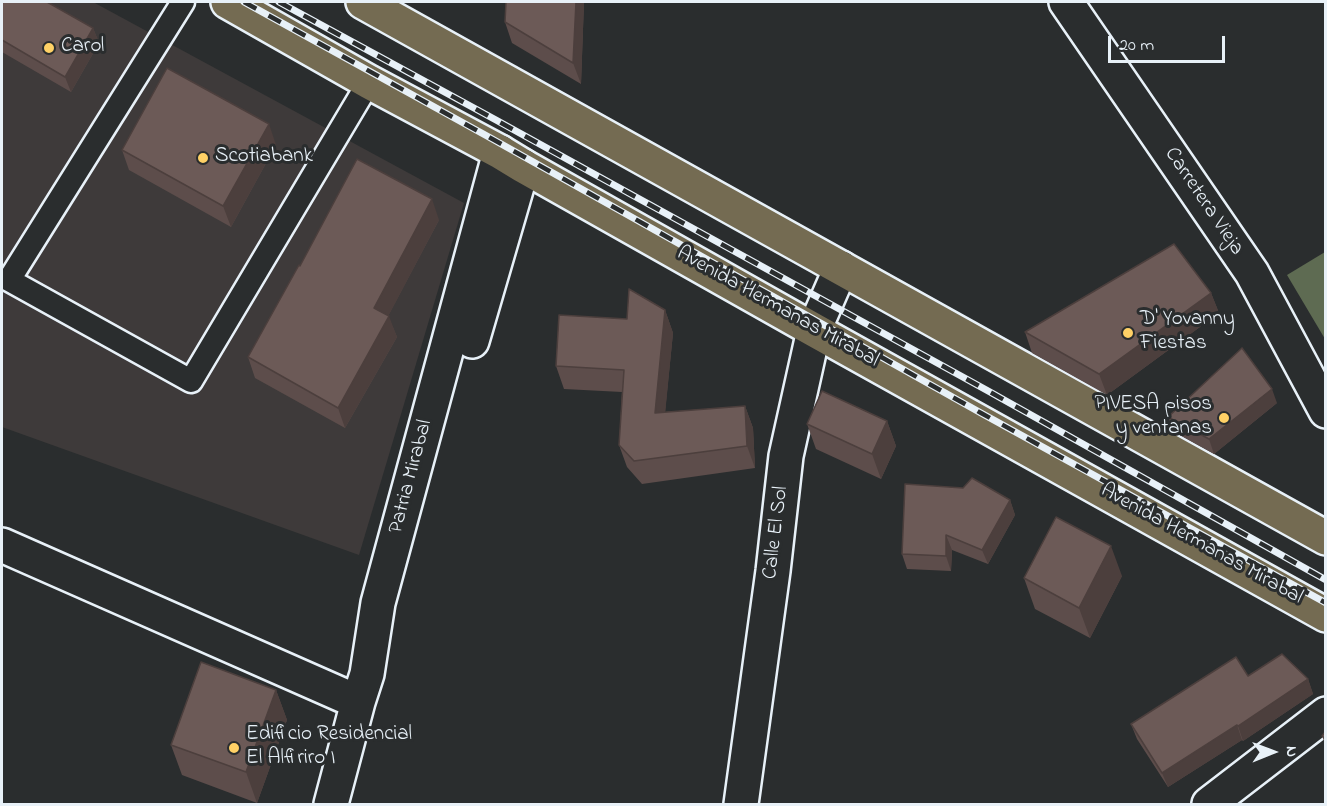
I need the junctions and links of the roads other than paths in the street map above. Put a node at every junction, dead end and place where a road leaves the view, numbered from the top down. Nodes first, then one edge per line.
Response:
1 (183, 2) edge
2 (228, 2) edge
3 (363, 2) edge
4 (1066, 2) edge
5 (369, 82) junction
6 (511, 159) junction
7 (841, 268) junction
8 (814, 330) junction
9 (1326, 411) edge
10 (1326, 538) edge
11 (2, 545) edge
12 (1326, 615) edge
13 (362, 688) junction
14 (1326, 714) edge
15 (331, 804) edge
16 (741, 804) edge
17 (1209, 804) edge

1 - 5 lane
2 - 5 main road, Avenida Hermanas Mirabal
3 - 7 main road
4 - 9 street, Carretera Vieja
5 - 6 main road, Avenida Hermanas Mirabal
6 - 8 main road, Avenida Hermanas Mirabal
6 - 13 street, Patria Mirabal
7 - 8 street, Calle El Sol
7 - 10 main road
8 - 12 main road, Avenida Hermanas Mirabal
8 - 16 street, Calle El Sol
11 - 13 street
13 - 15 street, Patria Mirabal
14 - 17 street

